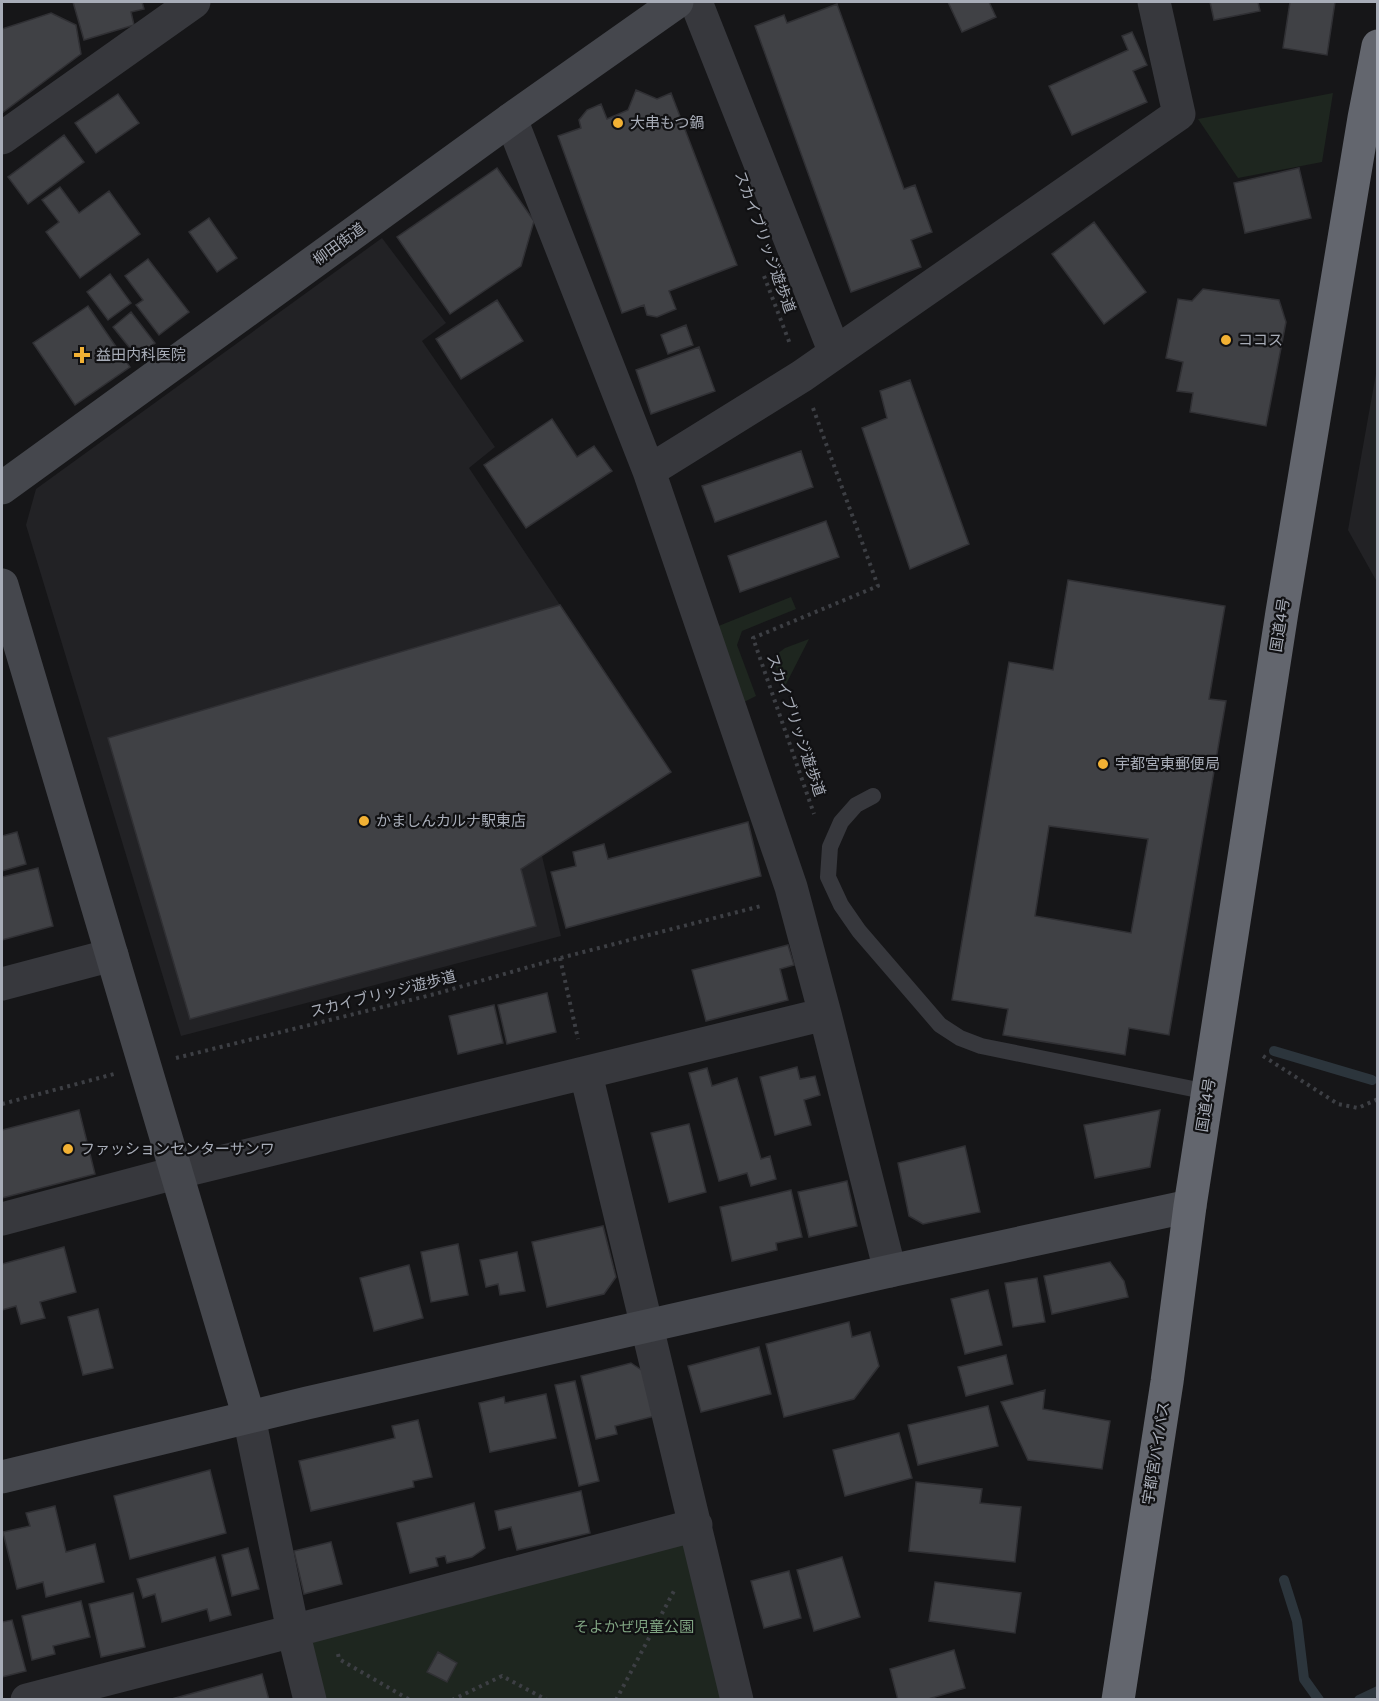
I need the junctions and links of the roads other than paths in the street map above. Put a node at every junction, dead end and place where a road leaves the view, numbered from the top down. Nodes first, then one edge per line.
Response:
1 (194, 2) edge
2 (677, 2) edge
3 (696, 2) edge
4 (1154, 2) edge
5 (161, 12) edge
6 (1377, 46) edge
7 (511, 119) junction
8 (2, 138) edge
9 (835, 352) junction
10 (649, 471) junction
11 (2, 488) edge
12 (2, 585) edge
13 (873, 796) dead end
14 (112, 956) junction
15 (2, 984) edge
16 (825, 1014) junction
17 (586, 1074) junction
18 (1208, 1092) junction
19 (176, 1173) junction
20 (1190, 1206) junction
21 (2, 1219) edge
22 (890, 1271) junction
23 (648, 1326) junction
24 (249, 1417) junction
25 (2, 1477) edge
26 (696, 1525) junction
27 (293, 1631) junction
28 (27, 1700) edge
29 (310, 1700) edge
30 (738, 1700) edge
31 (1118, 1700) edge

1 - 5 street
2 - 7 street, 柳田街道
3 - 9 street
4 - 9 street
5 - 8 street
6 - 18 highway, 国道4号
7 - 10 street
7 - 11 street, 柳田街道
9 - 10 street
10 - 16 street
12 - 14 street
13 - 18 lane
14 - 15 street
14 - 19 street
16 - 17 street
16 - 22 street
17 - 19 street
17 - 23 street
18 - 20 highway, 国道4号
19 - 21 street
19 - 24 street
20 - 22 street
20 - 31 highway, 宇都宮バイパス
22 - 23 street
23 - 24 street
23 - 26 street
24 - 25 street
24 - 27 street
26 - 27 street
26 - 30 street
27 - 28 street
27 - 29 street

